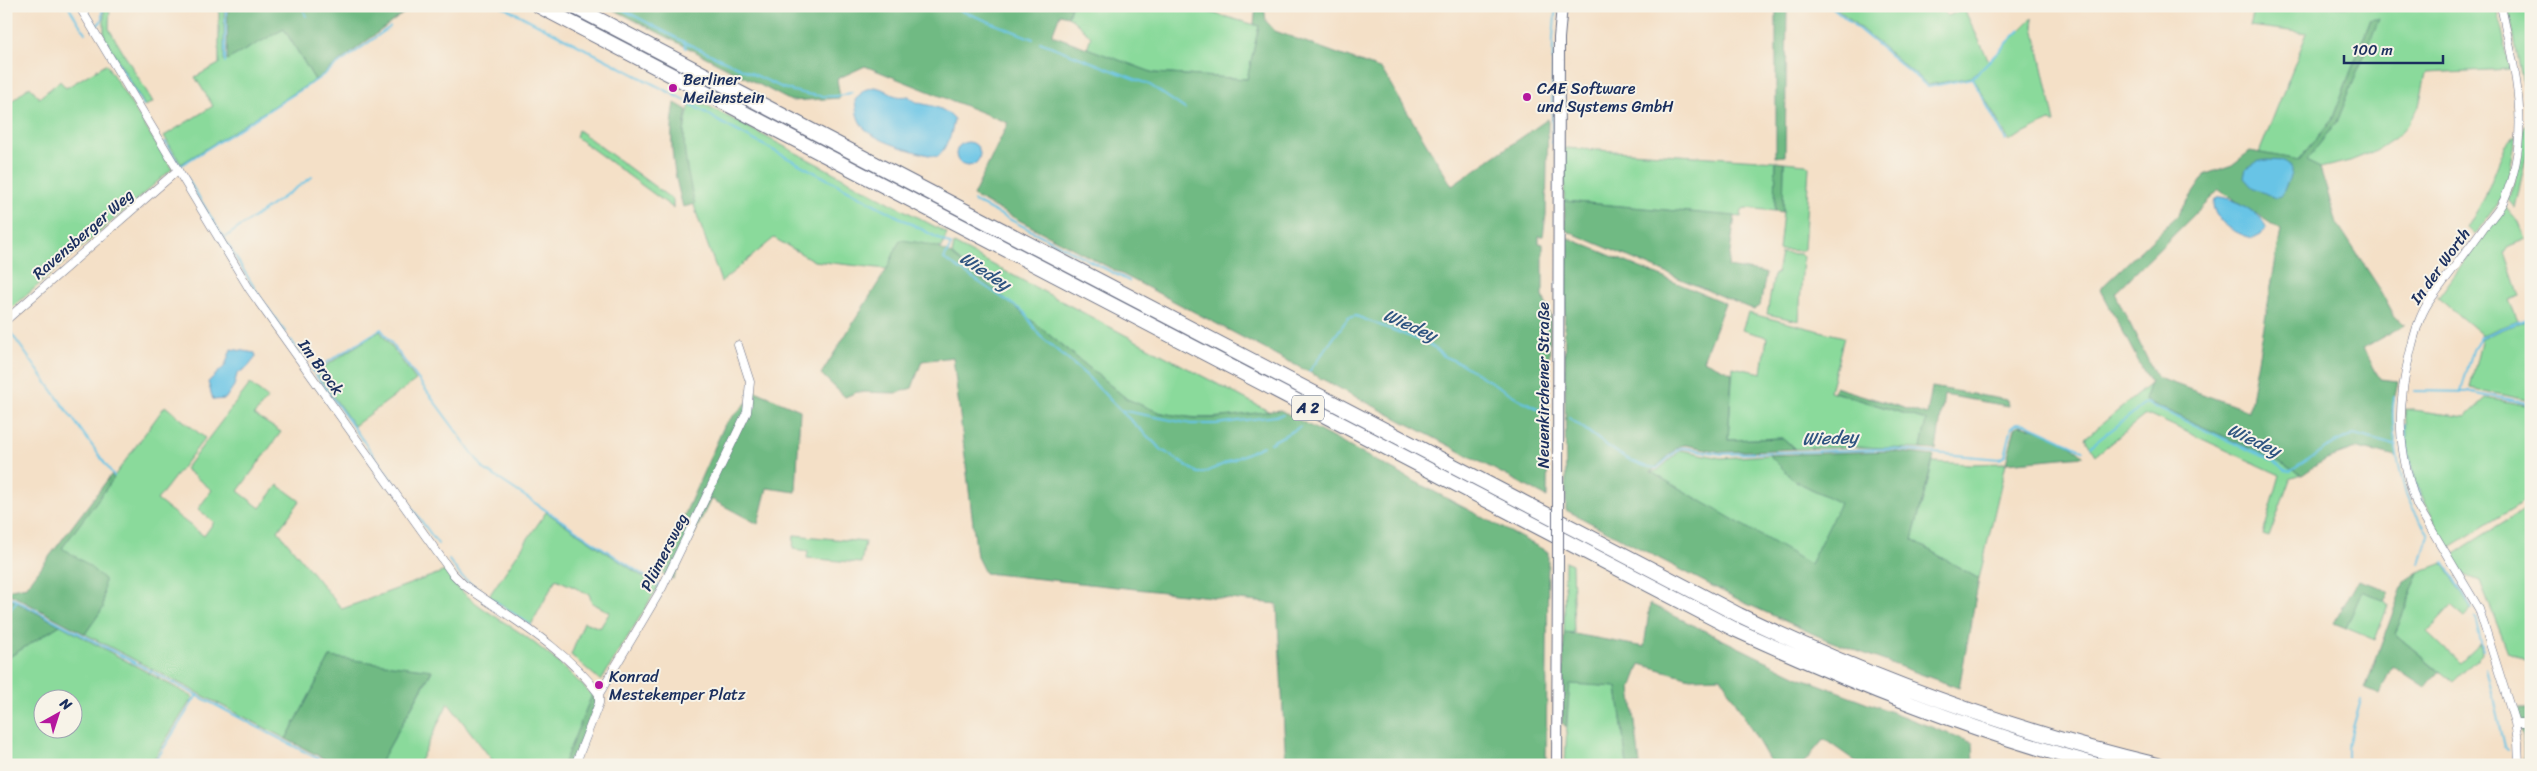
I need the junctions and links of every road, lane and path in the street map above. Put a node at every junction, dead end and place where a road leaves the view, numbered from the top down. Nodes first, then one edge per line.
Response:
1 (79, 6) edge
2 (539, 6) edge
3 (573, 6) edge
4 (1562, 6) edge
5 (2501, 6) edge
6 (178, 170) junction
7 (6, 320) edge
8 (738, 345) dead end
9 (599, 694) junction
10 (2515, 723) junction
11 (2531, 723) edge
12 (575, 765) edge
13 (1557, 765) edge
14 (2097, 765) edge
15 (2158, 765) edge
16 (2519, 765) edge

1 - 6 street, Im Brock
2 - 14 highway, A 2
3 - 15 highway, A 2
4 - 13 main road, Neuenkirchener Straße, bridge
5 - 10 street, In der Worth
6 - 7 street, Ravensberger Weg
6 - 9 street, Im Brock
8 - 9 street, Plümersweg
9 - 12 street, Plümersweg
10 - 11 street
10 - 16 street, In der Worth

